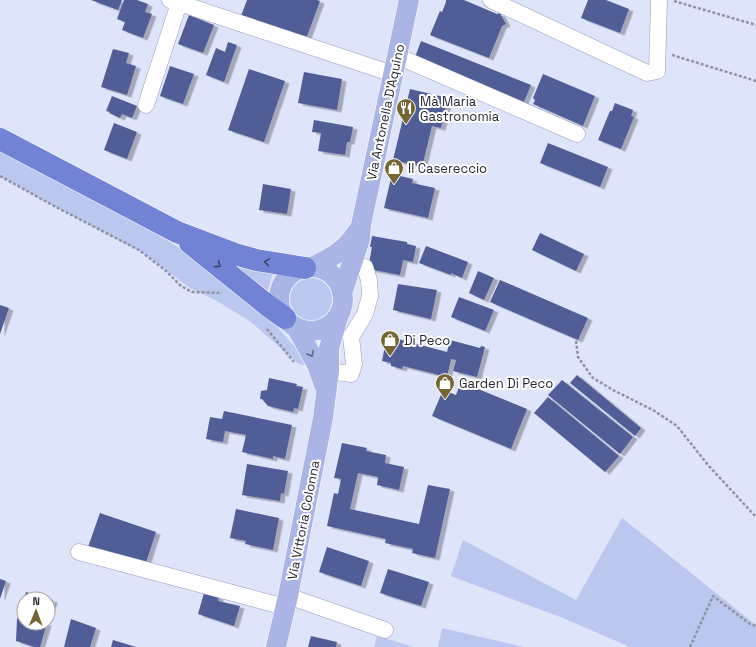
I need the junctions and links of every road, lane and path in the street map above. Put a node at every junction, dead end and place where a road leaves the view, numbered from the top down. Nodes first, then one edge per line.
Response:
1 (409, 0) edge
2 (491, 0) edge
3 (659, 0) edge
4 (671, 0) edge
5 (175, 1) edge
6 (756, 25) edge
7 (658, 57) junction
8 (395, 65) junction
9 (756, 81) edge
10 (146, 105) dead end
11 (577, 134) dead end
12 (0, 139) edge
13 (0, 176) edge
14 (361, 225) junction
15 (177, 232) junction
16 (365, 267) dead end
17 (309, 268) junction
18 (342, 293) junction
19 (225, 294) dead end
20 (339, 314) junction
21 (263, 325) dead end
22 (283, 325) junction
23 (576, 341) dead end
24 (329, 371) junction
25 (326, 393) junction
26 (756, 517) edge
27 (79, 552) dead end
28 (286, 602) junction
29 (756, 626) edge
30 (385, 630) dead end
31 (276, 647) edge
32 (690, 647) edge

1 - 8 main road, Via Antonella D'Aquino
2 - 7 street
3 - 7 street
4 - 6 path
5 - 8 street
5 - 10 street
7 - 9 path
8 - 11 street
8 - 14 main road, Via Antonella D'Aquino
12 - 15 highway
13 - 19 path
14 - 17 main road, Via Antonella D'Aquino
14 - 18 main road, Via Antonella D'Aquino
17 -> 15 highway
15 -> 22 highway
16 - 24 street
17 - 18 main road
17 - 22 main road
18 - 20 main road
20 - 22 main road
20 - 24 main road, Via Vittoria Colonna
21 - 22 path
22 -> 25 main road, Via Vittoria Colonna
23 - 26 path
24 - 25 main road, Via Vittoria Colonna
25 - 28 main road, Via Vittoria Colonna
27 - 28 street
28 - 30 street
28 - 31 main road, Via Vittoria Colonna
29 - 32 path

